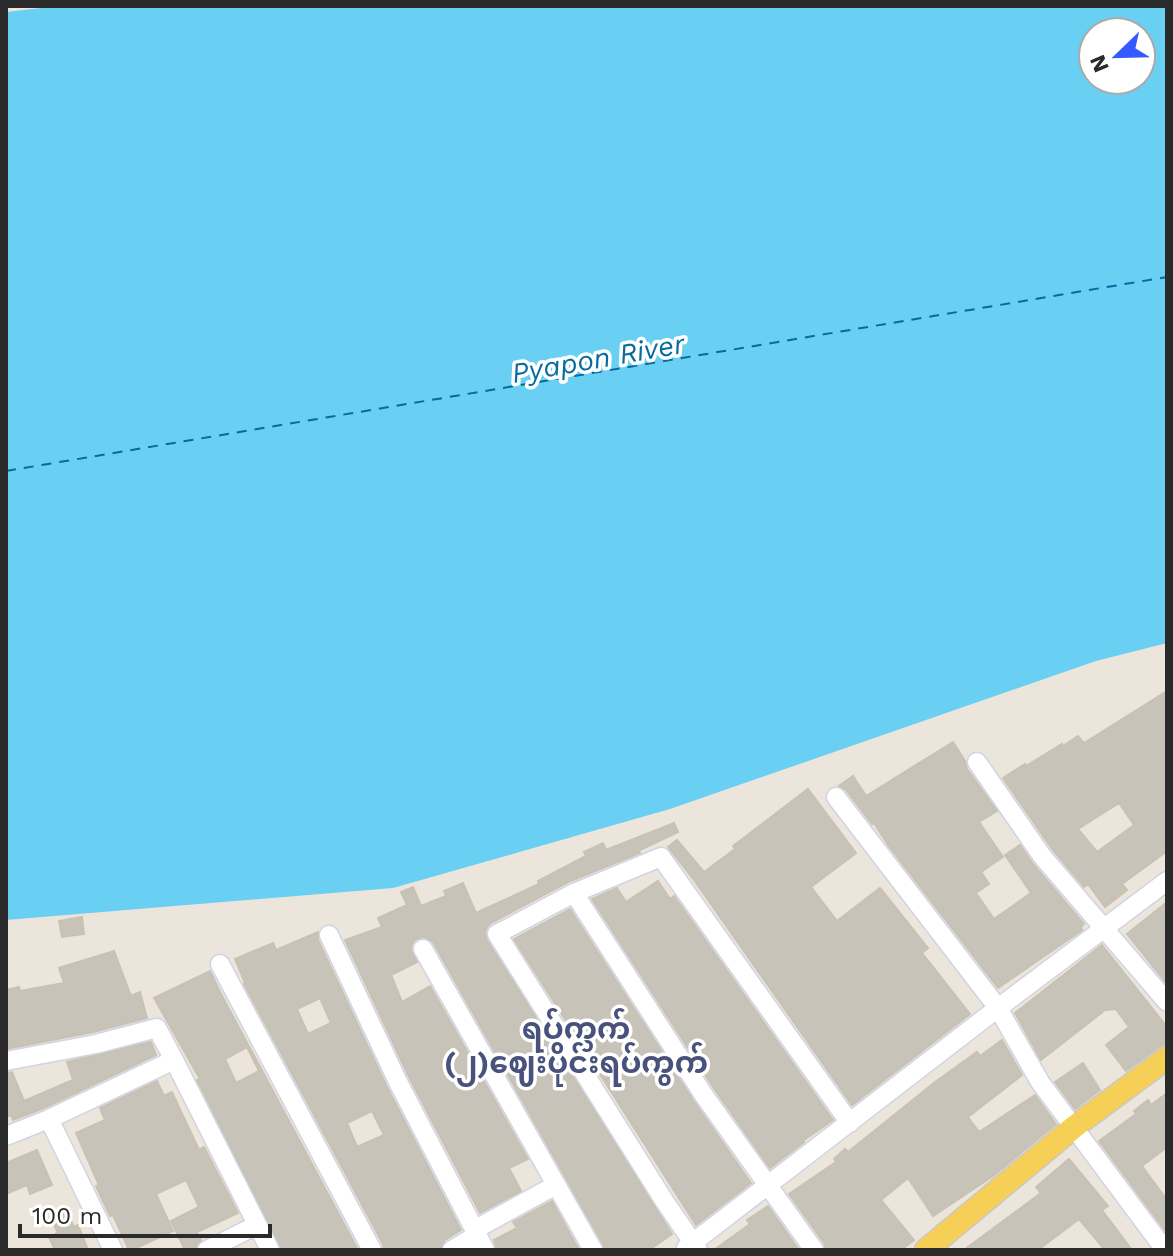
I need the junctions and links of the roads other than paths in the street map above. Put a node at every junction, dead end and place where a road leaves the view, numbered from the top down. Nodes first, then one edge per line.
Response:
1 (977, 762) dead end
2 (836, 797) dead end
3 (1167, 881) edge
4 (574, 893) junction
5 (1104, 929) junction
6 (329, 935) dead end
7 (423, 949) dead end
8 (220, 964) dead end
9 (1167, 1002) edge
10 (998, 1008) junction
11 (1167, 1058) edge
12 (174, 1060) junction
13 (6, 1061) edge
14 (49, 1119) junction
15 (850, 1123) junction
16 (1074, 1127) junction
17 (6, 1136) edge
18 (556, 1185) junction
19 (768, 1187) junction
20 (257, 1225) junction
21 (479, 1239) edge
22 (692, 1248) edge
23 (113, 1250) edge
24 (207, 1250) edge
25 (270, 1250) edge
26 (372, 1250) edge
27 (452, 1250) edge
28 (593, 1250) edge
29 (814, 1250) edge
30 (926, 1250) edge
31 (1165, 1250) edge

1 - 5 street
2 - 10 street
3 - 5 street
4 - 15 street
4 - 19 street
4 - 22 street
5 - 9 street
5 - 10 street
6 - 21 street
7 - 18 street
8 - 26 street
10 - 15 street
10 - 16 street
11 - 16 main road
12 - 13 street
12 - 14 street
12 - 20 street
14 - 17 street
14 - 23 street
15 - 19 street
16 - 30 main road
16 - 31 street
18 - 21 street
18 - 28 street
19 - 22 street
19 - 29 street
20 - 24 street
20 - 25 street
21 - 27 street

